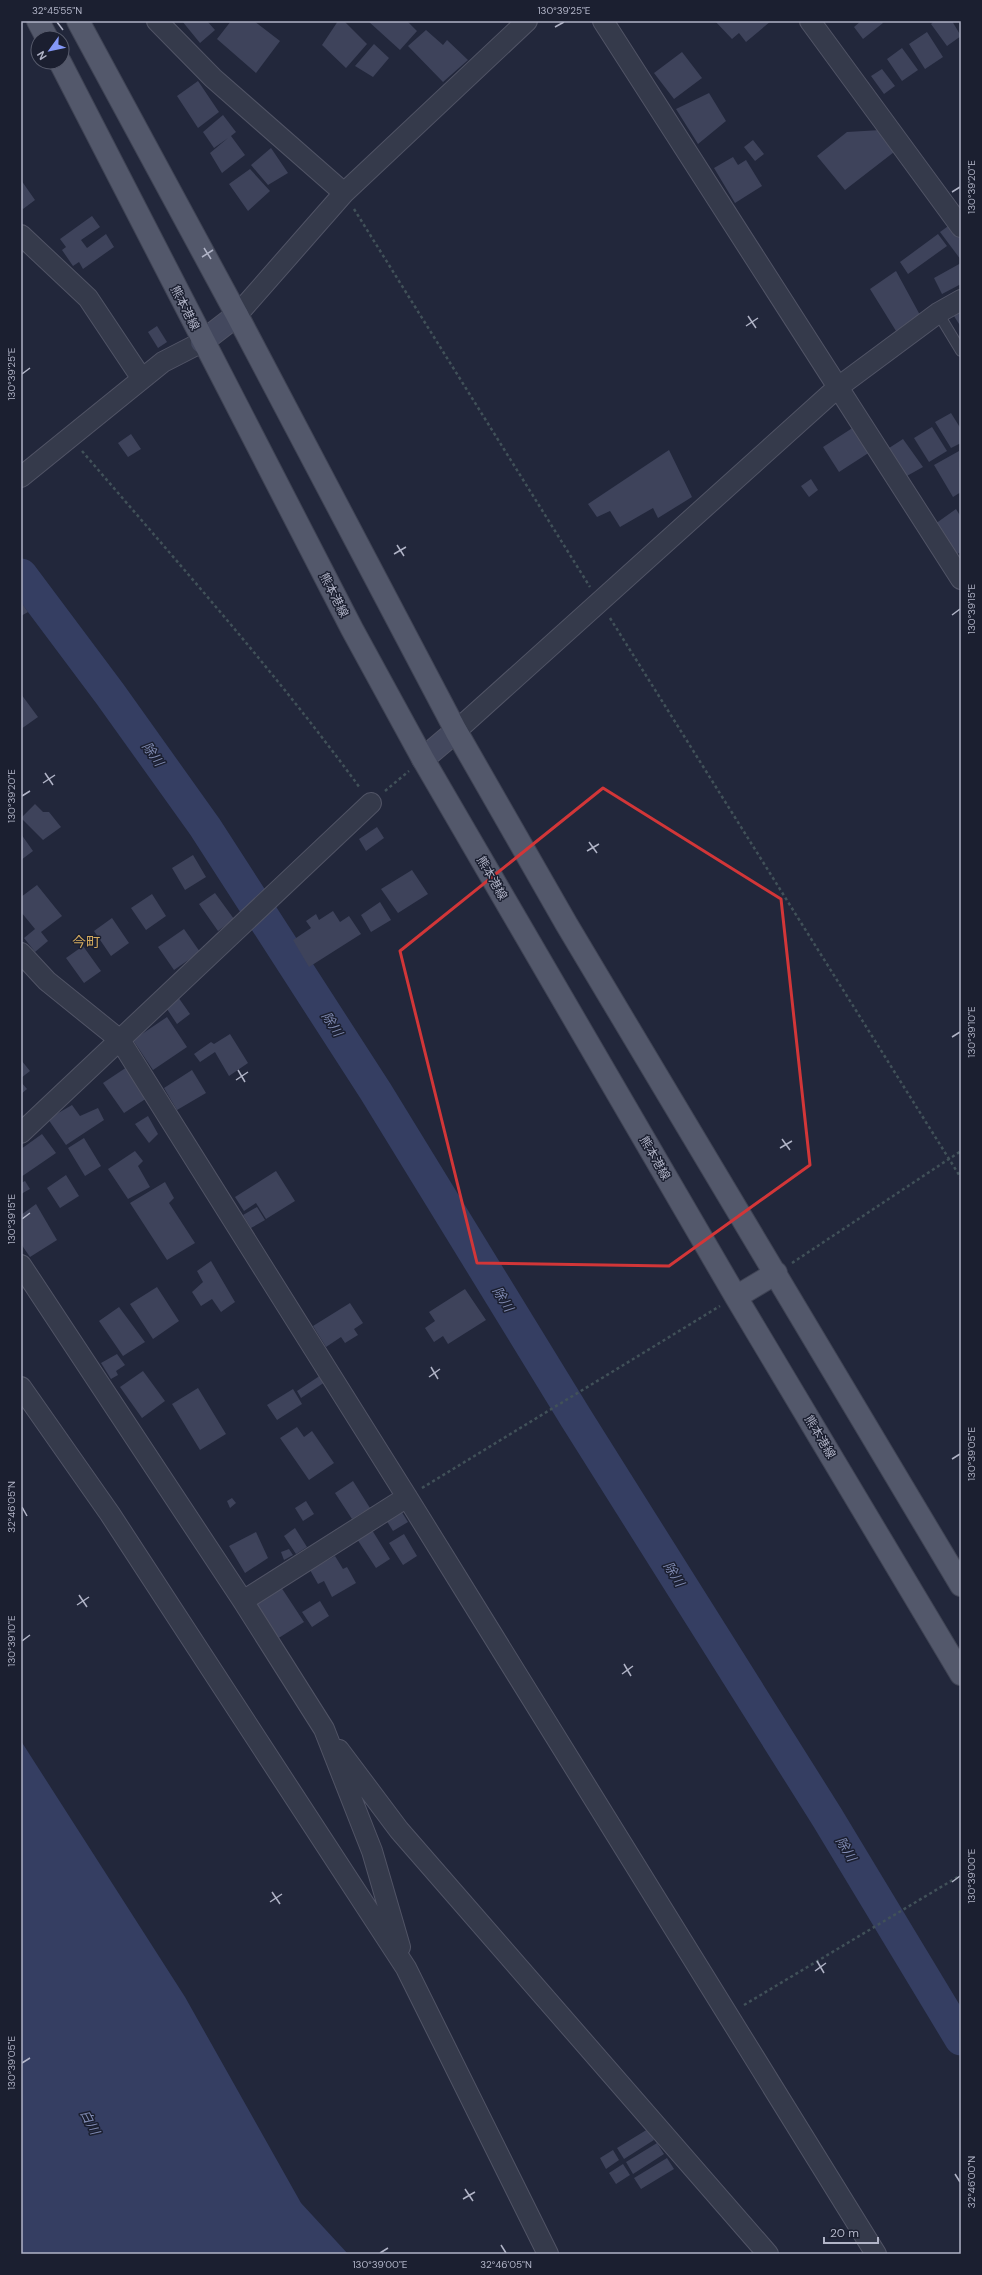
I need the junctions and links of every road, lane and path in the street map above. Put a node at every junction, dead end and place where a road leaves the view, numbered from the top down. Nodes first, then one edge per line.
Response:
1 (38, 21) edge
2 (78, 21) edge
3 (157, 21) edge
4 (527, 21) edge
5 (603, 21) edge
6 (810, 21) edge
7 (43, 30) edge
8 (64, 70) edge
9 (344, 194) junction
10 (961, 227) edge
11 (21, 235) edge
12 (961, 300) edge
13 (938, 313) junction
14 (237, 315) junction
15 (202, 342) junction
16 (961, 351) edge
17 (142, 379) junction
18 (837, 388) junction
19 (70, 438) junction
20 (21, 477) edge
21 (959, 572) edge
22 (600, 602) junction
23 (456, 731) junction
24 (423, 759) junction
25 (371, 803) junction
26 (21, 953) edge
27 (120, 1040) junction
28 (21, 1133) edge
29 (961, 1151) edge
30 (949, 1159) junction
31 (961, 1178) edge
32 (21, 1265) edge
33 (776, 1273) junction
34 (736, 1297) junction
35 (21, 1387) edge
36 (407, 1497) junction
37 (961, 1585) edge
38 (243, 1601) junction
39 (961, 1674) edge
40 (324, 1730) junction
41 (961, 1874) edge
42 (406, 1968) junction
43 (728, 2015) junction
44 (548, 2254) edge
45 (768, 2254) edge
46 (876, 2254) edge

1 - 7 main road
2 - 14 main road
3 - 9 street
4 - 9 street
5 - 18 street
6 - 10 street
8 - 15 main road, 熊本港線
9 - 14 street
9 - 22 path
11 - 17 street
12 - 13 street
13 - 16 lane
13 - 18 street
14 - 15 street
14 - 23 main road
15 - 17 street
15 - 24 main road, 熊本港線
17 - 19 street
18 - 21 street
18 - 22 street
19 - 20 street
19 - 25 path
22 - 23 street
22 - 30 path
23 - 24 street
23 - 33 main road
24 - 25 path
24 - 34 main road, 熊本港線
25 - 27 street
26 - 27 street
27 - 28 street
27 - 36 street
29 - 30 path
30 - 31 path
30 - 33 path
32 - 38 street
33 - 34 main road
33 - 37 main road
34 - 36 path
34 - 39 main road, 熊本港線
35 - 42 street
36 - 38 street
36 - 43 street
38 - 40 street
40 - 42 street
40 - 45 street
41 - 43 path
42 - 44 street
43 - 46 street

